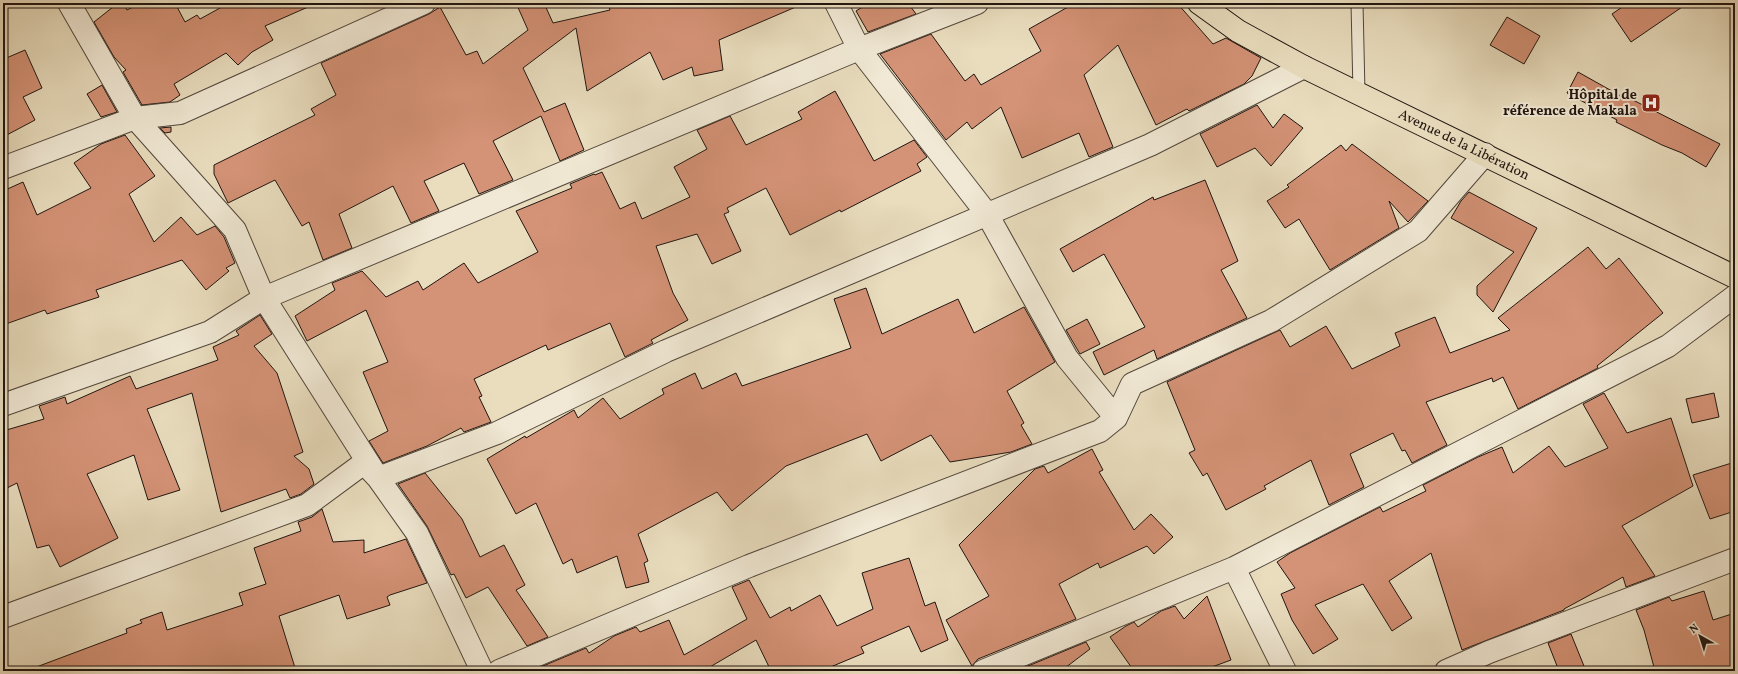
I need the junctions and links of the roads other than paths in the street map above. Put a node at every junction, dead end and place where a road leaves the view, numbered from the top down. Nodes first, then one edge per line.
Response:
1 (70, 3) edge
2 (424, 3) edge
3 (836, 3) edge
4 (977, 3) edge
5 (1199, 3) edge
6 (1357, 3) edge
7 (859, 49) junction
8 (1304, 67) junction
9 (1358, 93) junction
10 (135, 118) junction
11 (1485, 154) junction
12 (3, 168) edge
13 (987, 214) junction
14 (1735, 277) edge
15 (1735, 296) edge
16 (264, 298) junction
17 (3, 405) edge
18 (1116, 418) junction
19 (378, 478) junction
20 (1735, 559) edge
21 (1234, 568) junction
22 (3, 617) edge
23 (482, 671) edge
24 (499, 671) edge
25 (984, 671) edge
26 (1285, 671) edge
27 (1446, 671) edge

1 - 10 street
2 - 10 street
3 - 7 street
4 - 7 street
5 - 8 highway, Avenue de la Libération
6 - 9 lane
7 - 13 street
7 - 16 street
8 - 9 highway, Avenue de la Libération
8 - 13 street
9 - 11 highway, Avenue de la Libération
10 - 12 street
10 - 16 street
11 - 14 highway, Avenue de la Libération
11 - 18 street
13 - 18 street
13 - 19 street
15 - 21 street
16 - 17 street
16 - 19 street
18 - 24 street
19 - 22 street
19 - 23 street
20 - 27 street
21 - 25 street
21 - 26 street

